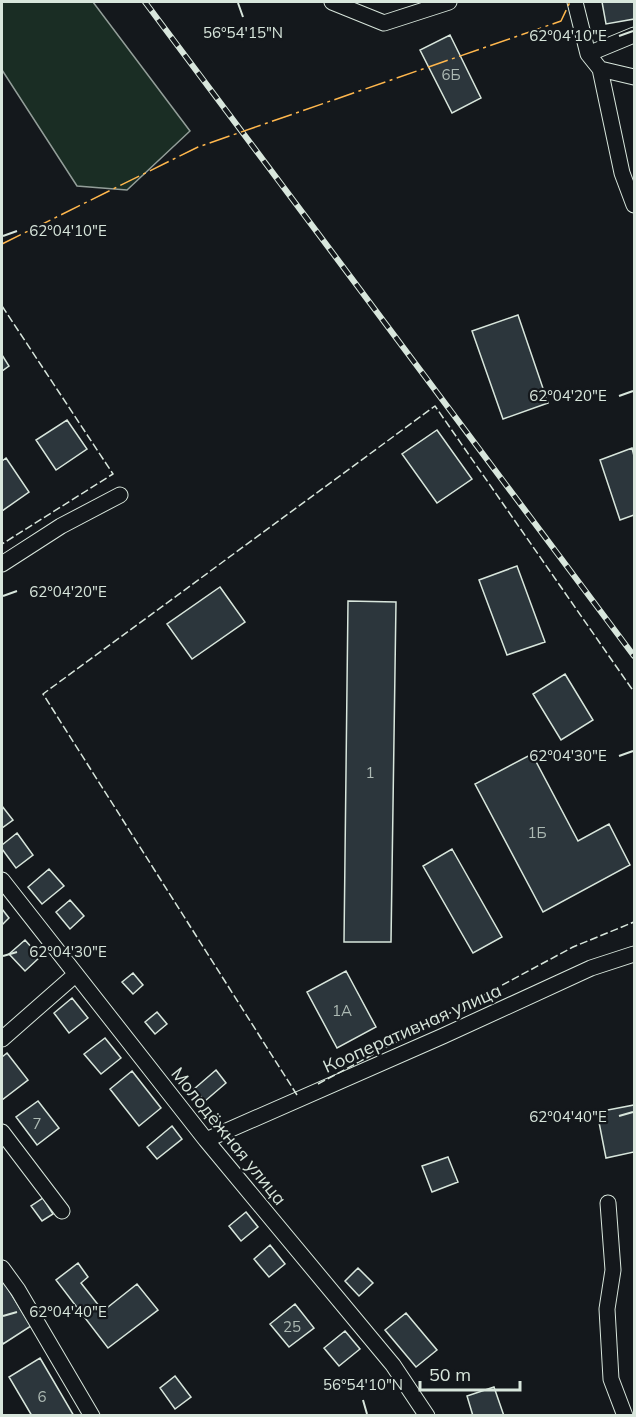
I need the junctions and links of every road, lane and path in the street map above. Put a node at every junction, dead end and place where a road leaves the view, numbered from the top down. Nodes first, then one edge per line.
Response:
1 (332, 2) edge
2 (449, 2) edge
3 (575, 2) edge
4 (634, 35) edge
5 (588, 54) junction
6 (600, 69) junction
7 (634, 77) edge
8 (634, 205) edge
9 (120, 495) dead end
10 (2, 564) edge
11 (2, 880) edge
12 (634, 954) edge
13 (75, 975) junction
14 (2, 1039) edge
15 (2, 1132) edge
16 (206, 1140) junction
17 (608, 1203) dead end
18 (62, 1211) dead end
19 (2, 1268) edge
20 (92, 1416) edge
21 (427, 1416) edge
22 (625, 1416) edge

1 - 2 street
3 - 5 street
4 - 5 street
5 - 6 street
6 - 7 street
6 - 8 street
9 - 10 street
11 - 13 street, Молодёжная улица
12 - 16 street, Кооперативная улица
13 - 14 street
13 - 16 street, Молодёжная улица
15 - 18 street
16 - 21 street, Молодёжная улица
17 - 22 street
19 - 20 street

